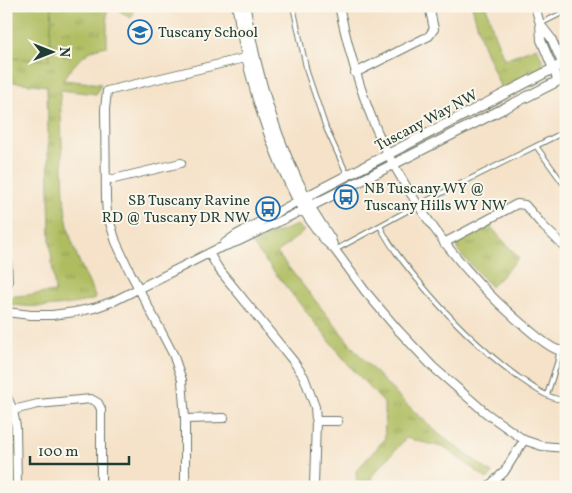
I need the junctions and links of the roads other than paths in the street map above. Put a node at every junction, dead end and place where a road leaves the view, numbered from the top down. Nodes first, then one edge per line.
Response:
1 (237, 6) edge
2 (245, 6) edge
3 (293, 6) edge
4 (339, 6) edge
5 (429, 6) edge
6 (535, 6) edge
7 (566, 11) edge
8 (540, 24) junction
9 (250, 57) junction
10 (565, 66) edge
11 (553, 69) junction
12 (355, 73) junction
13 (562, 79) edge
14 (6, 80) edge
15 (6, 123) edge
16 (566, 130) edge
17 (536, 146) junction
18 (388, 155) junction
19 (181, 163) dead end
20 (393, 164) junction
21 (348, 176) junction
22 (106, 178) junction
23 (566, 186) edge
24 (302, 199) junction
25 (418, 206) junction
26 (307, 208) junction
27 (380, 226) junction
28 (6, 242) edge
29 (444, 243) junction
30 (566, 248) edge
31 (217, 249) junction
32 (336, 250) junction
33 (209, 253) junction
34 (8, 283) dead end
35 (139, 289) junction
36 (6, 312) edge
37 (562, 350) edge
38 (6, 395) edge
39 (547, 395) junction
40 (566, 400) edge
41 (13, 410) junction
42 (224, 418) dead end
43 (185, 419) junction
44 (316, 421) junction
45 (338, 421) dead end
46 (524, 440) junction
47 (566, 448) edge
48 (17, 487) edge
49 (101, 487) edge
50 (185, 487) edge
51 (312, 487) edge
52 (488, 487) edge

1 - 9 street
2 - 9 street
3 - 21 lane
4 - 12 street
5 - 12 street
6 - 8 street
7 - 8 lane
8 - 10 street
8 - 11 street
9 - 22 street
9 - 24 street
10 - 11 street, Tuscany Way NW
11 - 13 street
11 - 18 street, Tuscany Way NW
12 - 18 street
13 - 20 street, Tuscany Way NW
14 - 15 street
16 - 17 lane
17 - 23 lane
17 - 25 lane
18 - 20 street
18 - 21 street, Tuscany Way NW
19 - 22 street
20 - 25 street
20 - 26 street, Tuscany Way NW
21 - 24 street, Tuscany Way NW
22 - 35 street
24 - 26 street
24 - 31 street
25 - 27 lane
25 - 29 street
26 - 31 street
26 - 32 street
27 - 32 lane
27 - 39 lane
28 - 34 street
29 - 30 street
29 - 37 street
31 - 33 street
32 - 46 street
33 - 35 street
33 - 44 street
35 - 36 street
35 - 43 street
37 - 39 lane
38 - 41 street
39 - 40 lane
41 - 48 street
41 - 49 street
42 - 43 street
43 - 50 street
44 - 45 street
44 - 51 street
46 - 47 street
46 - 52 street

